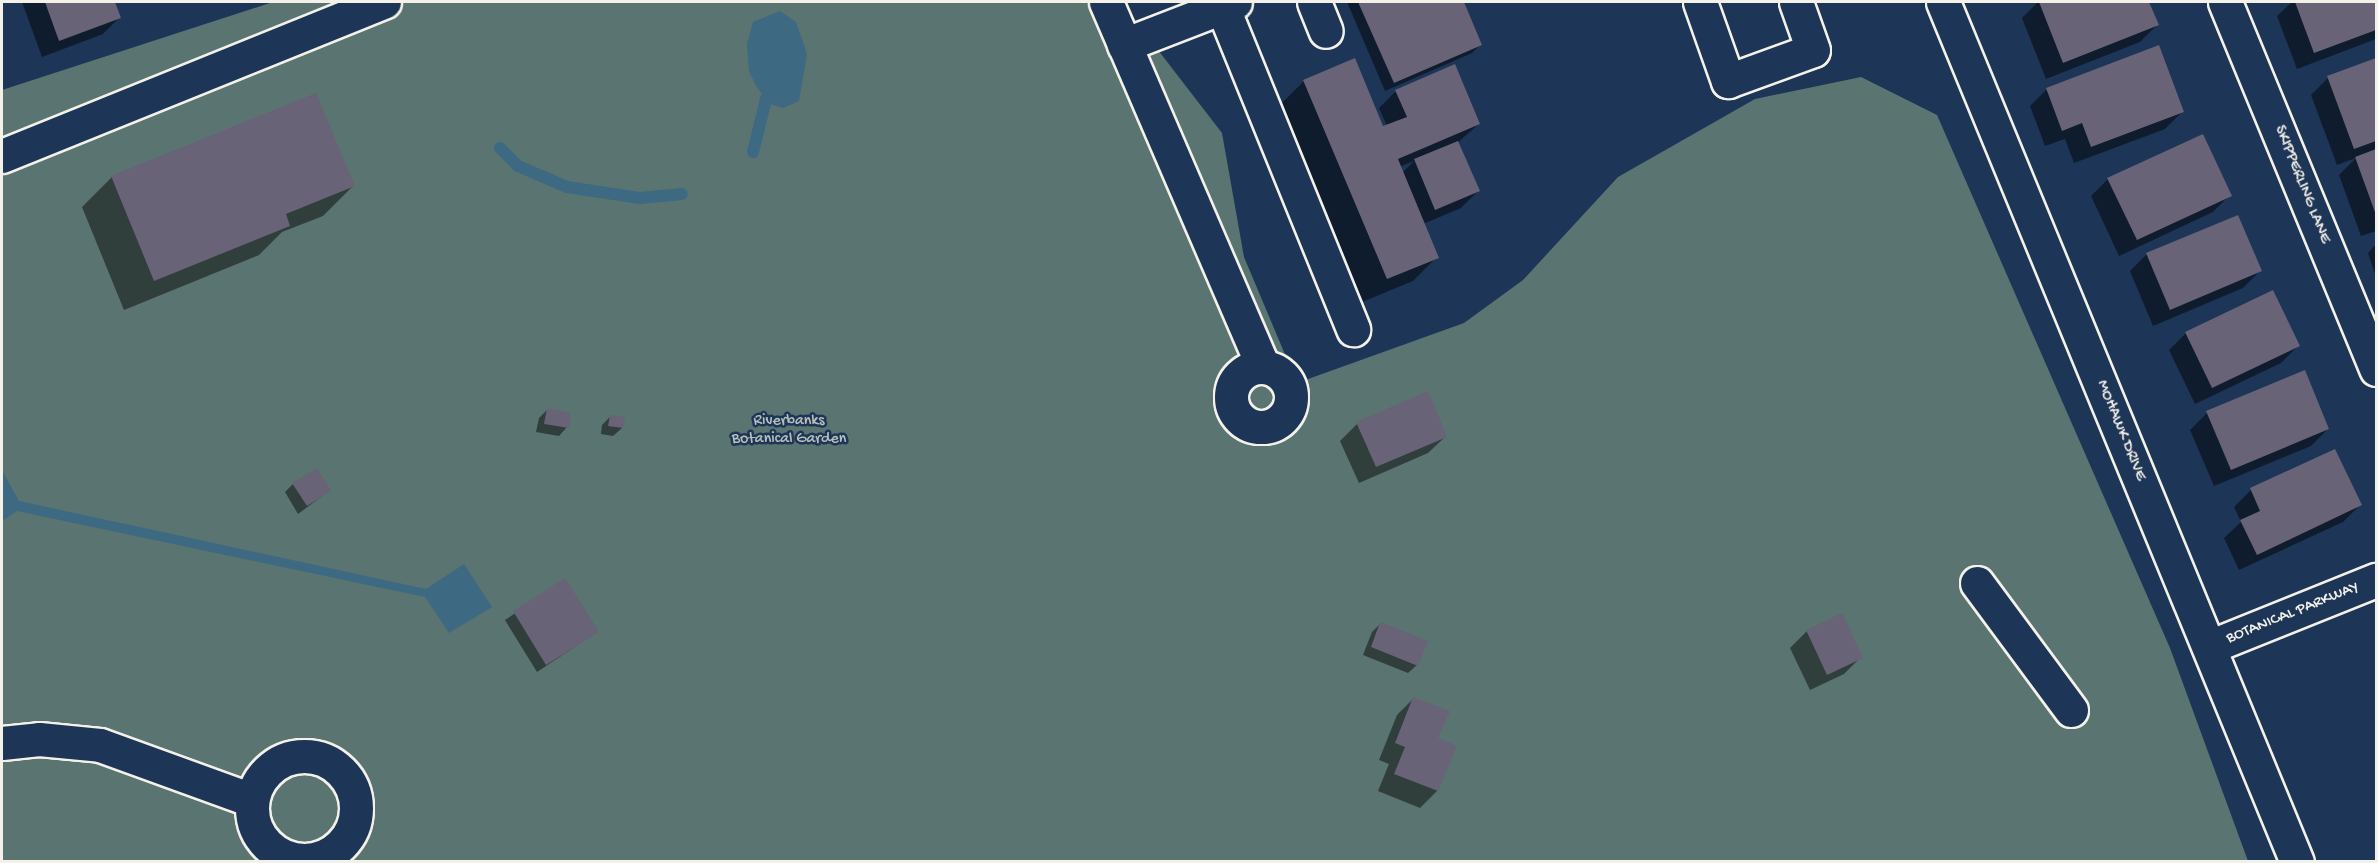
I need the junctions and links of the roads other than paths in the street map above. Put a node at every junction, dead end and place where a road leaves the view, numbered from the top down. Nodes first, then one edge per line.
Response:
1 (384, 2) edge
2 (1106, 2) edge
3 (1700, 2) edge
4 (1797, 2) edge
5 (1943, 2) edge
6 (2225, 2) edge
7 (1229, 4) edge
8 (1125, 45) junction
9 (2, 156) edge
10 (1353, 329) dead end
11 (1263, 367) dead end
12 (2376, 369) edge
13 (2376, 580) edge
14 (1977, 583) dead end
15 (2209, 647) junction
16 (2071, 710) dead end
17 (2, 743) edge
18 (252, 801) dead end
19 (2297, 861) edge

1 - 9 street
2 - 8 street
3 - 4 street
5 - 15 street, MOHAWK DRIVE
6 - 12 street, SKIPPERLING LANE
7 - 8 street
7 - 10 street
8 - 11 street
13 - 15 street, BOTANICAL PARKWAY
14 - 16 street
15 - 19 street, MOHAWK DRIVE
17 - 18 street

